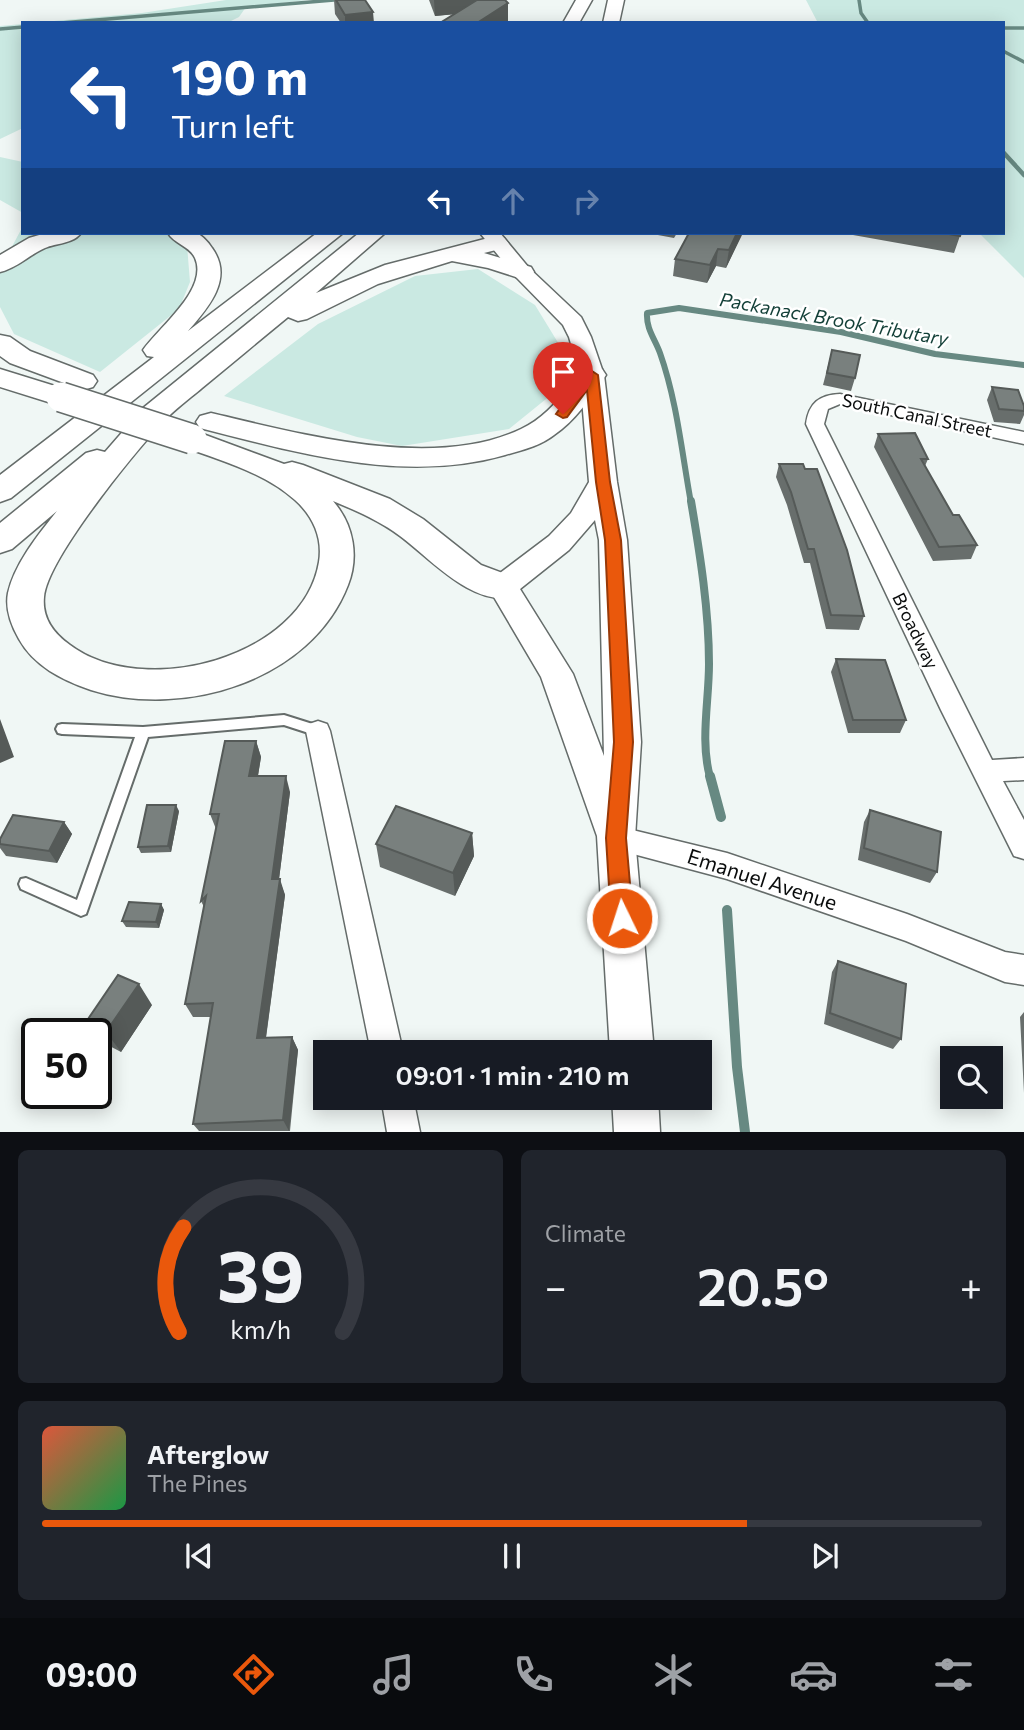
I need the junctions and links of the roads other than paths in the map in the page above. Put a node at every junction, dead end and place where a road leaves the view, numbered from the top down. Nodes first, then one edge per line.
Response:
1 (584, 0) edge
2 (610, 0) edge
3 (616, 0) edge
4 (572, 21) edge
5 (599, 21) edge
6 (611, 21) edge
7 (29, 235) edge
8 (63, 235) edge
9 (183, 235) edge
10 (328, 235) edge
11 (371, 235) edge
12 (493, 238) edge
13 (0, 248) edge
14 (445, 256) junction
15 (0, 265) edge
16 (522, 272) junction
17 (0, 343) edge
18 (217, 361) junction
19 (0, 368) edge
20 (592, 375) junction
21 (0, 378) edge
22 (72, 389) junction
23 (115, 401) junction
24 (817, 412) joint
25 (154, 413) junction
26 (201, 430) junction
27 (1024, 438) edge
28 (37, 463) junction
29 (0, 482) edge
30 (603, 482) junction
31 (0, 491) edge
32 (0, 541) edge
33 (503, 587) junction
34 (62, 729) dead end
35 (318, 730) joint
36 (142, 732) junction
37 (1024, 769) edge
38 (984, 771) junction
39 (616, 838) junction
40 (1024, 847) edge
41 (26, 884) dead end
42 (1024, 970) edge
43 (384, 1040) edge
44 (631, 1040) edge
45 (400, 1110) edge
46 (636, 1110) edge
47 (404, 1132) edge
48 (637, 1132) edge

1 - 4 highway
2 - 5 highway
3 - 6 highway
7 - 13 highway
8 - 15 highway
9 - 23 highway
10 - 23 highway
11 - 18 highway
12 - 14 highway
12 - 16 main road
14 - 16 highway
14 - 18 highway
16 - 20 main road
17 - 22 highway
18 - 25 highway
19 - 22 highway
20 - 26 highway
20 - 30 main road
21 - 22 highway
22 - 26 highway, bridge
23 - 28 highway
24 - 27 street, South Canal Street
24 - 38 street, Broadway
25 - 26 highway
25 - 32 highway
26 - 33 highway
28 - 29 highway
28 - 31 highway
30 - 33 main road
30 - 39 main road
33 - 39 main road
34 - 36 lane
35 - 36 lane
35 - 43 street
36 - 41 lane
37 - 38 street
38 - 40 street, Broadway
39 - 42 street, Emanuel Avenue
39 - 44 main road
45 - 47 street
46 - 48 main road

